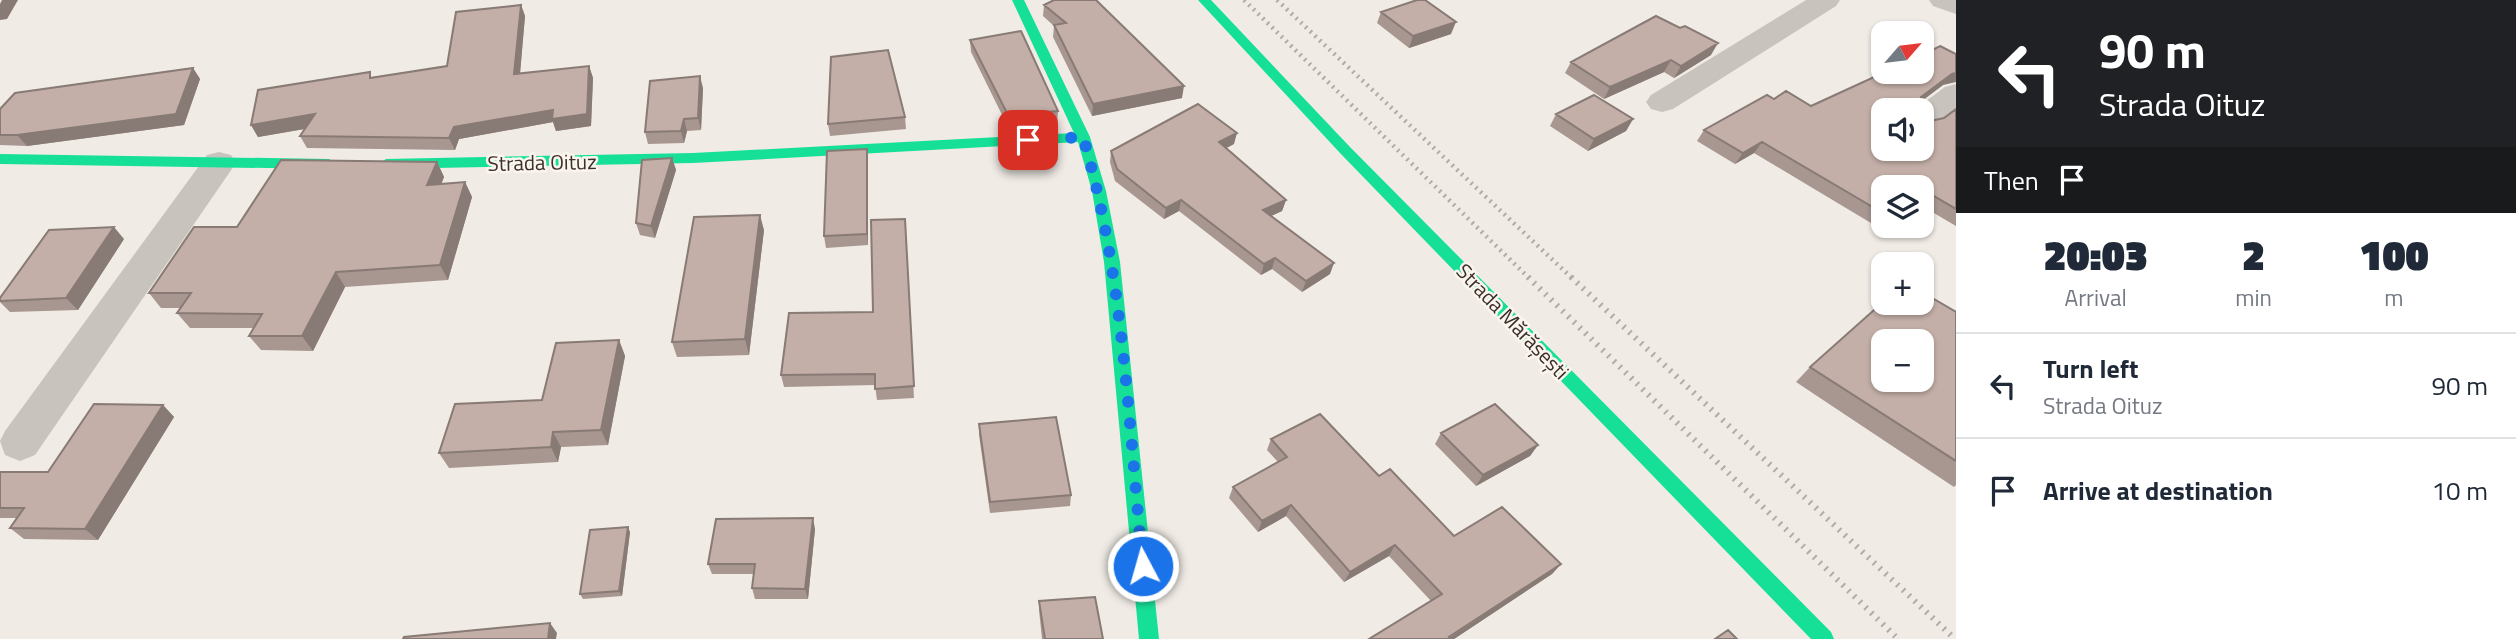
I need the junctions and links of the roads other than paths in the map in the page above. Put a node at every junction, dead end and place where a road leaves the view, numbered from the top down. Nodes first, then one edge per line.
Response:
1 (1018, 0) edge
2 (1204, 0) edge
3 (1826, 0) edge
4 (1943, 0) edge
5 (1956, 5) edge
6 (1956, 94) edge
7 (1662, 102) dead end
8 (1934, 111) edge
9 (1083, 137) junction
10 (0, 159) edge
11 (219, 163) junction
12 (20, 443) dead end
13 (1149, 639) edge
14 (1824, 639) edge

1 - 9 street
2 - 14 street, Strada Mărășești
3 - 7 street
4 - 5 street
6 - 8 street
9 - 11 street, Strada Oituz
9 - 13 street
10 - 11 street, Strada Oituz
11 - 12 street

